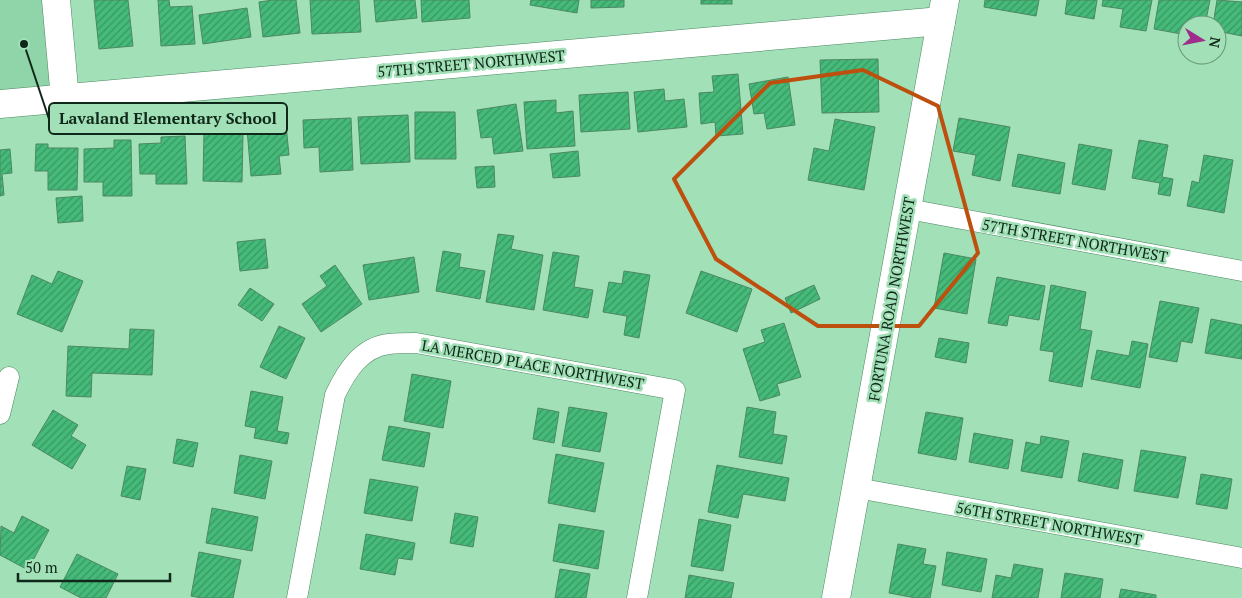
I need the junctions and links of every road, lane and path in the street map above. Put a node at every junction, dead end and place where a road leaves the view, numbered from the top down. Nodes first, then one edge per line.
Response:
1 (56, 0) edge
2 (943, 10) edge
3 (65, 99) junction
4 (0, 104) edge
5 (908, 209) junction
6 (1242, 270) edge
7 (9, 377) dead end
8 (0, 414) edge
9 (857, 488) junction
10 (1242, 558) edge
11 (297, 598) edge
12 (637, 598) edge
13 (836, 598) edge

1 - 3 street
2 - 3 street, 57TH STREET NORTHWEST
2 - 5 street, FORTUNA ROAD NORTHWEST
3 - 4 street, 57TH STREET NORTHWEST
5 - 6 street, 57TH STREET NORTHWEST
5 - 9 street, FORTUNA ROAD NORTHWEST
7 - 8 street
9 - 10 street, 56TH STREET NORTHWEST
9 - 13 street, FORTUNA ROAD NORTHWEST
11 - 12 street, LA MERCED PLACE NORTHWEST

